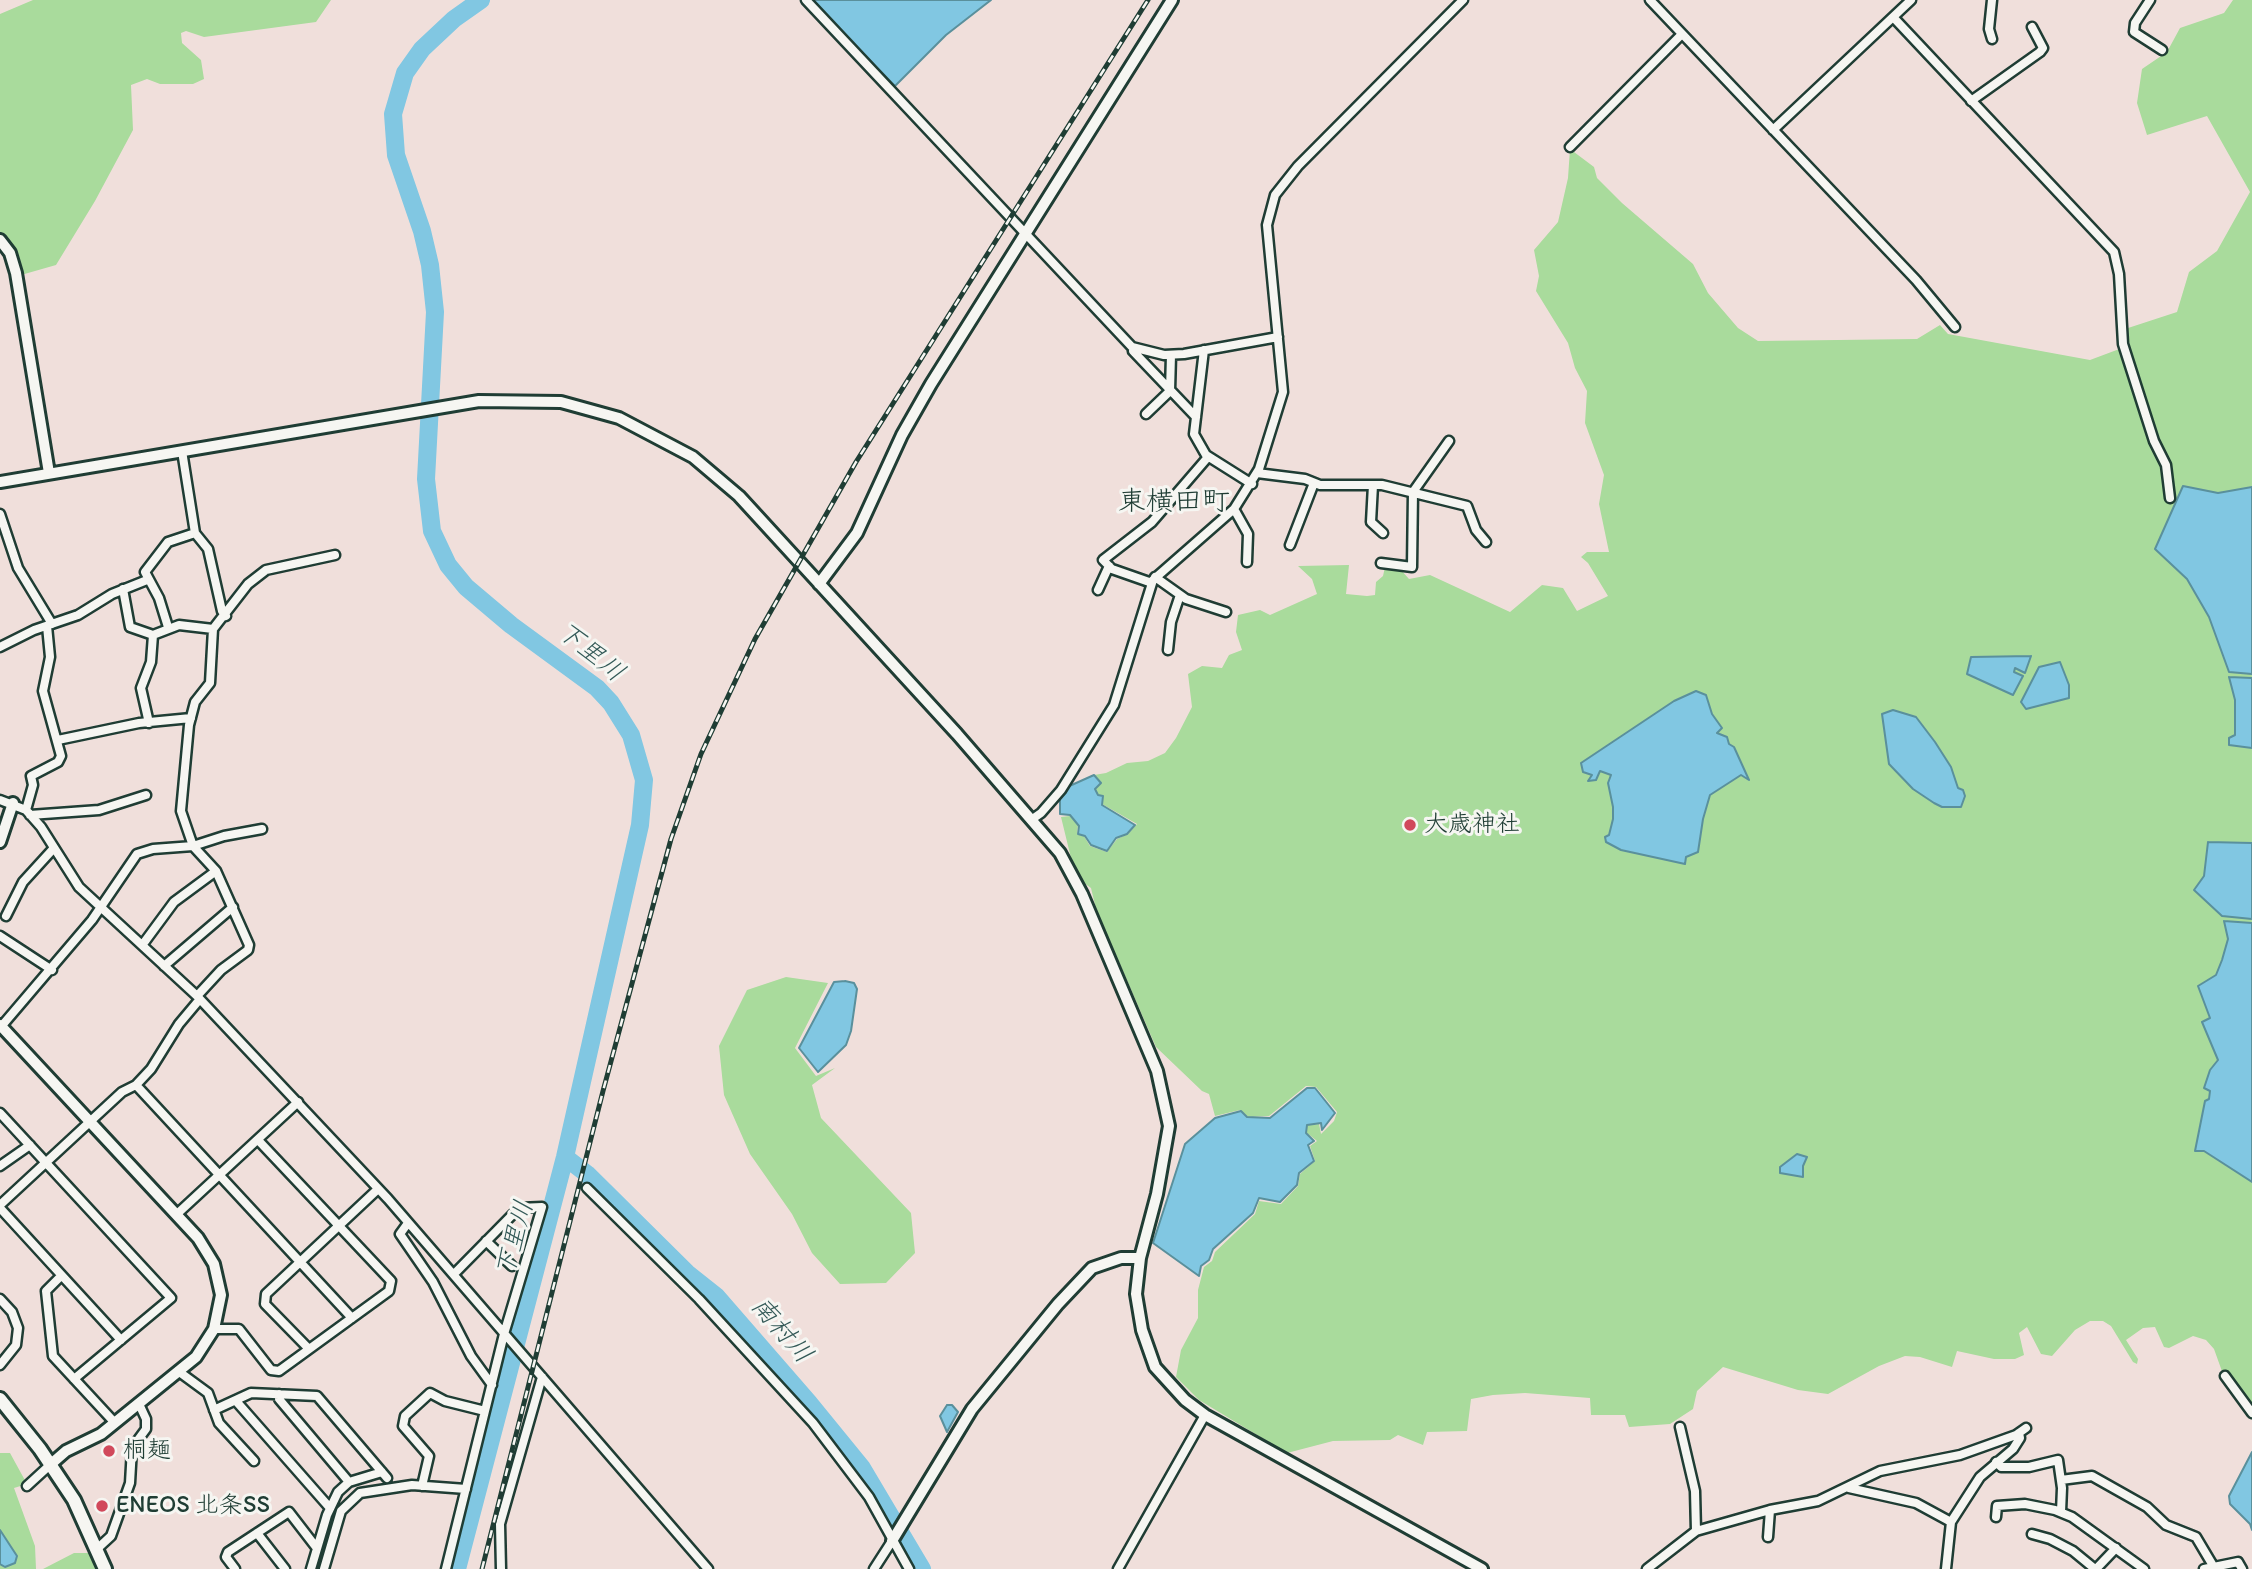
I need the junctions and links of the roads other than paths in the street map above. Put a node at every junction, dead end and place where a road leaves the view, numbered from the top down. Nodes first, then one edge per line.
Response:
1 (806, 0) edge
2 (1172, 0) edge
3 (1463, 0) edge
4 (1650, 0) edge
5 (1911, 0) edge
6 (1993, 0) edge
7 (2150, 0) edge
8 (1889, 20) junction
9 (2032, 27) dead end
10 (1682, 34) junction
11 (1992, 39) dead end
12 (2162, 50) dead end
13 (1971, 101) junction
14 (1773, 130) junction
15 (1570, 147) dead end
16 (1024, 235) junction
17 (0, 240) edge
18 (1955, 327) dead end
19 (1278, 337) junction
20 (1134, 348) junction
21 (1204, 350) junction
22 (1171, 355) junction
23 (1170, 391) junction
24 (1146, 414) dead end
25 (1196, 417) junction
26 (1449, 441) dead end
27 (181, 451) junction
28 (1208, 457) junction
29 (49, 473) junction
30 (1257, 473) junction
31 (0, 482) edge
32 (1314, 483) junction
33 (1252, 484) junction
34 (1373, 485) junction
35 (1413, 492) junction
36 (2170, 498) dead end
37 (1234, 509) junction
38 (0, 514) edge
39 (195, 533) junction
40 (1383, 533) dead end
41 (1486, 542) dead end
42 (1290, 545) dead end
43 (335, 555) dead end
44 (1247, 562) dead end
45 (1381, 563) dead end
46 (1109, 566) junction
47 (148, 580) junction
48 (1153, 580) junction
49 (818, 584) junction
50 (123, 589) junction
51 (1098, 590) dead end
52 (1180, 595) junction
53 (1226, 612) dead end
54 (226, 616) junction
55 (49, 625) junction
56 (168, 627) junction
57 (213, 629) junction
58 (153, 635) junction
59 (0, 647) edge
60 (1168, 650) dead end
61 (191, 718) junction
62 (149, 723) junction
63 (58, 740) junction
64 (146, 795) dead end
65 (0, 800) edge
66 (13, 803) junction
67 (28, 813) junction
68 (1031, 820) junction
69 (262, 829) dead end
70 (0, 842) edge
71 (193, 846) junction
72 (54, 848) junction
73 (216, 871) junction
74 (233, 907) junction
75 (99, 908) junction
76 (6, 916) dead end
77 (0, 936) edge
78 (143, 944) junction
79 (164, 966) junction
80 (52, 970) junction
81 (198, 998) junction
82 (0, 1026) edge
83 (136, 1085) junction
84 (298, 1102) junction
85 (0, 1112) edge
86 (90, 1121) junction
87 (258, 1140) junction
88 (30, 1145) junction
89 (46, 1162) junction
90 (0, 1166) edge
91 (219, 1175) junction
92 (587, 1188) dead end
93 (378, 1189) junction
94 (0, 1206) edge
95 (177, 1214) junction
96 (408, 1223) junction
97 (339, 1226) junction
98 (486, 1241) junction
99 (1140, 1258) junction
100 (300, 1262) junction
101 (512, 1266) dead end
102 (454, 1274) junction
103 (61, 1276) junction
104 (0, 1299) edge
105 (352, 1318) junction
106 (214, 1329) junction
107 (505, 1336) junction
108 (121, 1340) junction
109 (309, 1349) junction
110 (0, 1365) edge
111 (178, 1371) junction
112 (2225, 1376) dead end
113 (542, 1377) junction
114 (74, 1379) junction
115 (492, 1385) junction
116 (279, 1394) junction
117 (0, 1399) edge
118 (236, 1401) junction
119 (139, 1404) junction
120 (214, 1410) junction
121 (485, 1411) junction
122 (2252, 1413) edge
123 (1205, 1415) junction
124 (115, 1423) junction
125 (1680, 1427) dead end
126 (254, 1461) dead end
127 (1996, 1462) junction
128 (51, 1464) junction
129 (2061, 1480) junction
130 (348, 1482) junction
131 (27, 1486) dead end
132 (422, 1486) junction
133 (466, 1489) junction
134 (1840, 1489) junction
135 (330, 1508) junction
136 (1770, 1510) junction
137 (2061, 1512) junction
138 (1996, 1517) dead end
139 (1951, 1522) junction
140 (1696, 1531) junction
141 (257, 1533) junction
142 (2032, 1534) dead end
143 (1768, 1537) dead end
144 (891, 1541) junction
145 (316, 1547) junction
146 (98, 1548) junction
147 (2116, 1548) junction
148 (2215, 1568) edge
149 (105, 1569) edge
150 (235, 1569) edge
151 (285, 1569) edge
152 (310, 1569) edge
153 (324, 1569) edge
154 (446, 1569) edge
155 (501, 1569) edge
156 (708, 1569) edge
157 (874, 1569) edge
158 (909, 1569) edge
159 (1118, 1569) edge
160 (1482, 1569) edge
161 (1647, 1569) edge
162 (1946, 1569) edge
163 (2096, 1569) edge
164 (2144, 1569) edge
165 (2204, 1569) edge
166 (2242, 1569) edge

1 - 16 street
2 - 16 street
3 - 19 street
4 - 10 street
5 - 8 street
6 - 11 street
7 - 12 street
8 - 13 street
8 - 14 street
9 - 13 street
10 - 14 street
10 - 15 street
13 - 36 street
14 - 18 street
16 - 20 street
16 - 49 street
17 - 29 street
19 - 21 street
19 - 30 street
20 - 22 street
20 - 23 street
21 - 22 street
21 - 25 street
22 - 23 street
23 - 24 street
23 - 25 street
25 - 28 street
26 - 35 street
27 - 29 street
27 - 39 street
27 - 49 street
28 - 33 street
28 - 46 street
29 - 31 street
30 - 32 street
30 - 33 street
32 - 34 street
32 - 42 street
33 - 37 street
34 - 35 street
34 - 40 street
35 - 41 street
35 - 45 street
37 - 44 street
37 - 48 street
38 - 55 street
39 - 47 street
39 - 54 street
43 - 54 street
46 - 48 street
46 - 51 street
47 - 50 street
47 - 56 street
48 - 52 street
48 - 68 street
49 - 68 street
50 - 55 street
50 - 58 street
52 - 53 street
52 - 60 street
54 - 57 street
55 - 59 street
55 - 63 street
56 - 57 street
56 - 58 street
57 - 61 street
58 - 62 street
61 - 62 street
61 - 71 street
62 - 63 street
63 - 67 street
64 - 67 street
65 - 66 street
66 - 67 street
66 - 70 street
67 - 72 street
68 - 99 street
69 - 71 street
71 - 73 street
71 - 75 street
72 - 75 street
72 - 76 street
73 - 74 street
73 - 78 street
74 - 79 street
74 - 81 street
75 - 78 street
75 - 80 street
77 - 80 street
78 - 79 street
79 - 81 street
80 - 82 street
81 - 83 street
81 - 84 street
82 - 86 street
83 - 86 street
83 - 91 street
84 - 87 street
84 - 93 street
85 - 88 street
86 - 89 street
86 - 95 street
87 - 91 street
87 - 97 street
88 - 89 street
88 - 90 street
89 - 94 street
89 - 108 street
91 - 95 street
91 - 100 street
92 - 144 street
93 - 96 street
93 - 97 street
94 - 103 street
95 - 106 street
96 - 102 street
96 - 115 street
97 - 100 street
97 - 105 street
98 - 101 street
98 - 102 street
98 - 107 street
99 - 123 street
99 - 144 street
100 - 105 street
100 - 109 street
102 - 107 street
103 - 108 street
103 - 114 street
104 - 110 street
105 - 109 street
106 - 109 street
106 - 111 street
107 - 113 street
107 - 115 street
108 - 114 street
111 - 119 street
111 - 120 street
112 - 122 street
113 - 155 street
113 - 156 street
114 - 124 street
115 - 121 street
116 - 118 street
116 - 130 street
116 - 130 street
117 - 128 main road
118 - 120 street
118 - 135 street
119 - 124 street
119 - 146 street
120 - 126 street
121 - 132 street
121 - 133 street
123 - 159 street
123 - 160 street
124 - 128 street
125 - 140 street
127 - 129 street
127 - 134 street
127 - 139 street
128 - 131 street
128 - 146 main road
129 - 137 street
129 - 148 street
130 - 135 street
132 - 133 street
132 - 153 street
133 - 154 street
134 - 136 street
134 - 139 street
135 - 145 street
136 - 140 street
136 - 143 street
137 - 138 street
137 - 147 street
139 - 162 street
140 - 161 street
141 - 145 street
141 - 150 street
141 - 151 street
142 - 163 street
144 - 157 street
144 - 158 street
145 - 152 street
146 - 149 main road
147 - 163 street
147 - 164 street
148 - 165 street
148 - 166 street

